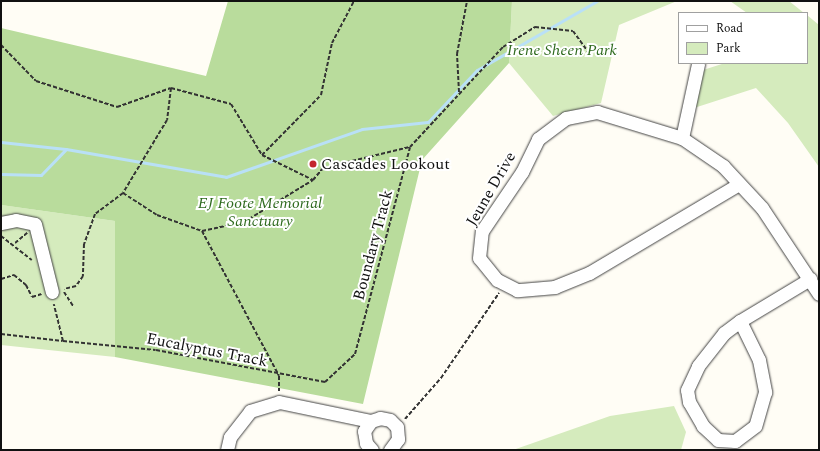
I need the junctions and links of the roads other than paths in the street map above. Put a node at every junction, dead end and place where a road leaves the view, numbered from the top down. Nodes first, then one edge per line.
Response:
1 (698, 64) dead end
2 (682, 138) junction
3 (739, 184) junction
4 (1, 223) edge
5 (810, 279) junction
6 (57, 291) road end
7 (819, 294) edge
8 (740, 321) junction
9 (371, 421) junction
10 (227, 450) edge
11 (372, 450) edge
12 (390, 450) edge

1 - 2 street
2 - 3 street, Jeune Drive
2 - 3 street, Jeune Drive
3 - 5 street, Jeune Drive
4 - 6 street
5 - 7 street, Jeune Drive
5 - 8 street
8 - 8 street
9 - 10 street
9 - 11 street
9 - 12 street

